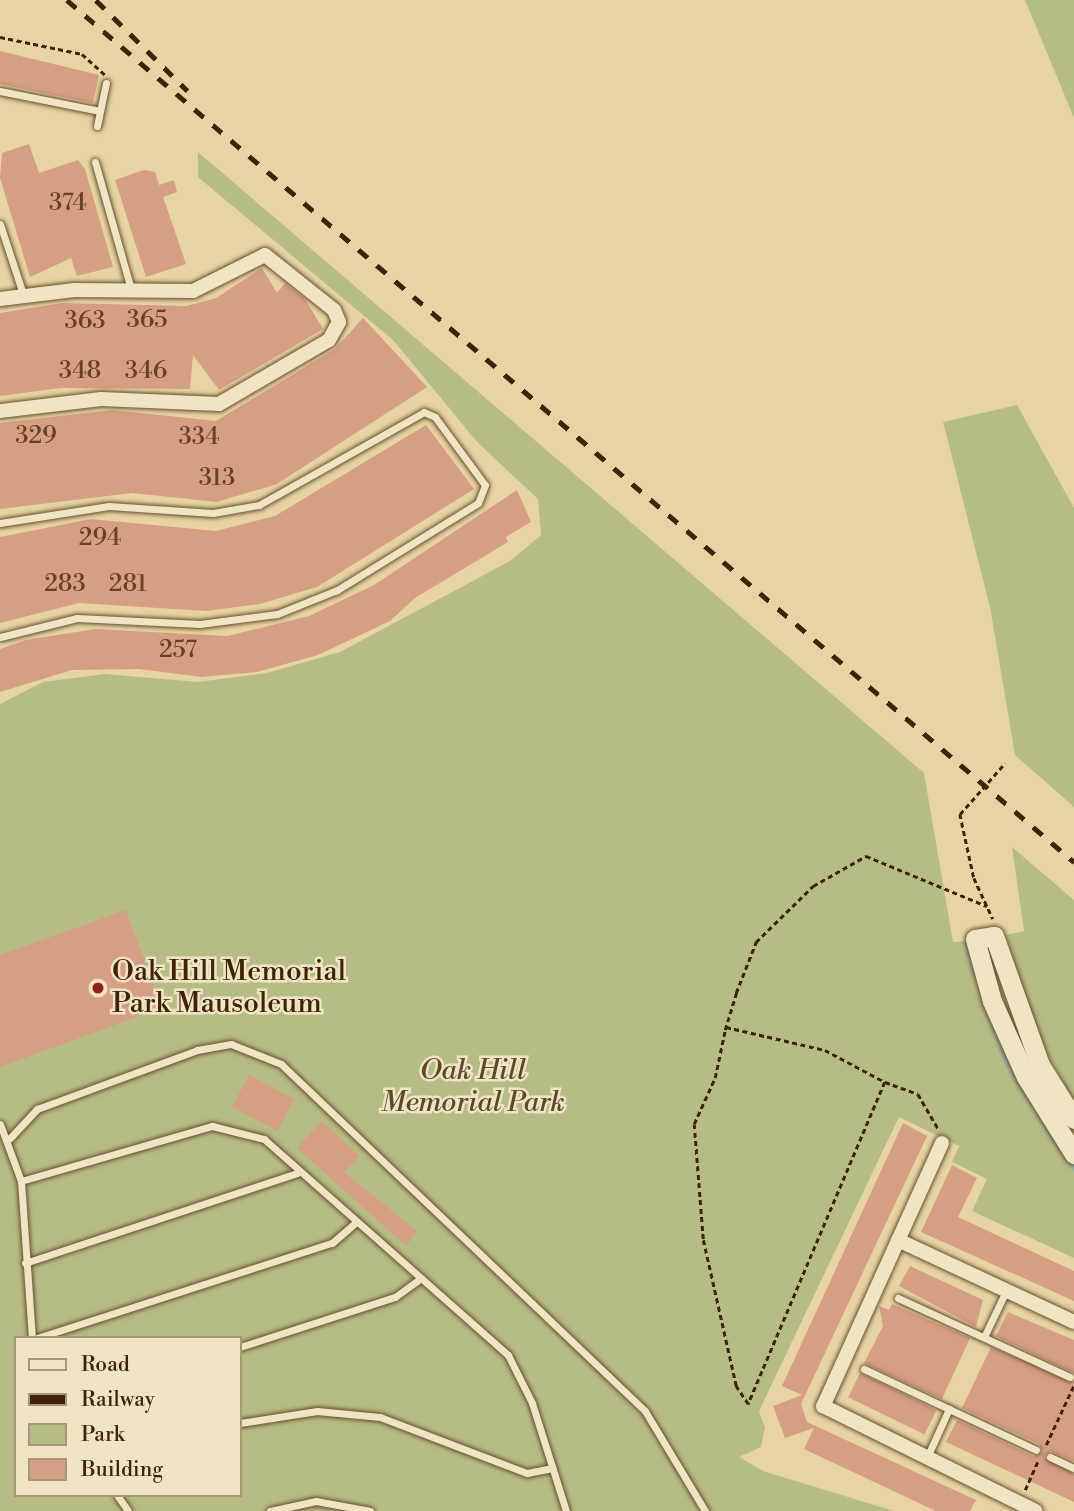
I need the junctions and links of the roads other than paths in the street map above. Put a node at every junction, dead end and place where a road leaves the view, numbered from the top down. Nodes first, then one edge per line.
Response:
1 (106, 83) road end
2 (0, 91) edge
3 (100, 111) junction
4 (97, 126) dead end
5 (95, 162) dead end
6 (0, 224) edge
7 (131, 289) junction
8 (23, 294) junction
9 (0, 299) edge
10 (0, 411) edge
11 (0, 523) edge
12 (0, 637) edge
13 (1074, 1119) edge
14 (0, 1124) edge
15 (10, 1138) junction
16 (942, 1143) road end
17 (1074, 1154) edge
18 (297, 1173) junction
19 (21, 1181) junction
20 (356, 1222) junction
21 (898, 1240) junction
22 (25, 1263) junction
23 (421, 1278) junction
24 (1006, 1291) junction
25 (898, 1298) dead end
26 (1074, 1322) edge
27 (34, 1336) edge
28 (40, 1336) edge
29 (984, 1337) junction
30 (242, 1346) edge
31 (864, 1369) dead end
32 (1070, 1377) dead end
33 (949, 1409) junction
34 (242, 1423) edge
35 (1036, 1450) dead end
36 (928, 1455) junction
37 (1050, 1457) dead end
38 (553, 1468) junction
39 (1074, 1468) edge
40 (270, 1511) edge
41 (370, 1511) edge
42 (566, 1511) edge
43 (705, 1511) edge
44 (1035, 1511) edge

1 - 3 lane
2 - 3 lane
3 - 4 lane
5 - 7 lane
6 - 8 lane
7 - 8 street
7 - 10 street
8 - 9 street
11 - 12 lane
13 - 17 street
14 - 15 lane
15 - 19 lane
15 - 43 lane
16 - 21 street
18 - 19 lane
18 - 20 lane
18 - 22 lane
19 - 22 lane
20 - 23 lane
20 - 28 lane
21 - 24 street
21 - 36 street
22 - 27 lane
23 - 30 lane
23 - 38 lane
24 - 26 street
24 - 29 lane
25 - 29 lane
29 - 32 lane
31 - 33 lane
33 - 35 lane
33 - 36 lane
34 - 38 lane
36 - 44 street
37 - 39 lane
38 - 42 lane
40 - 41 lane

